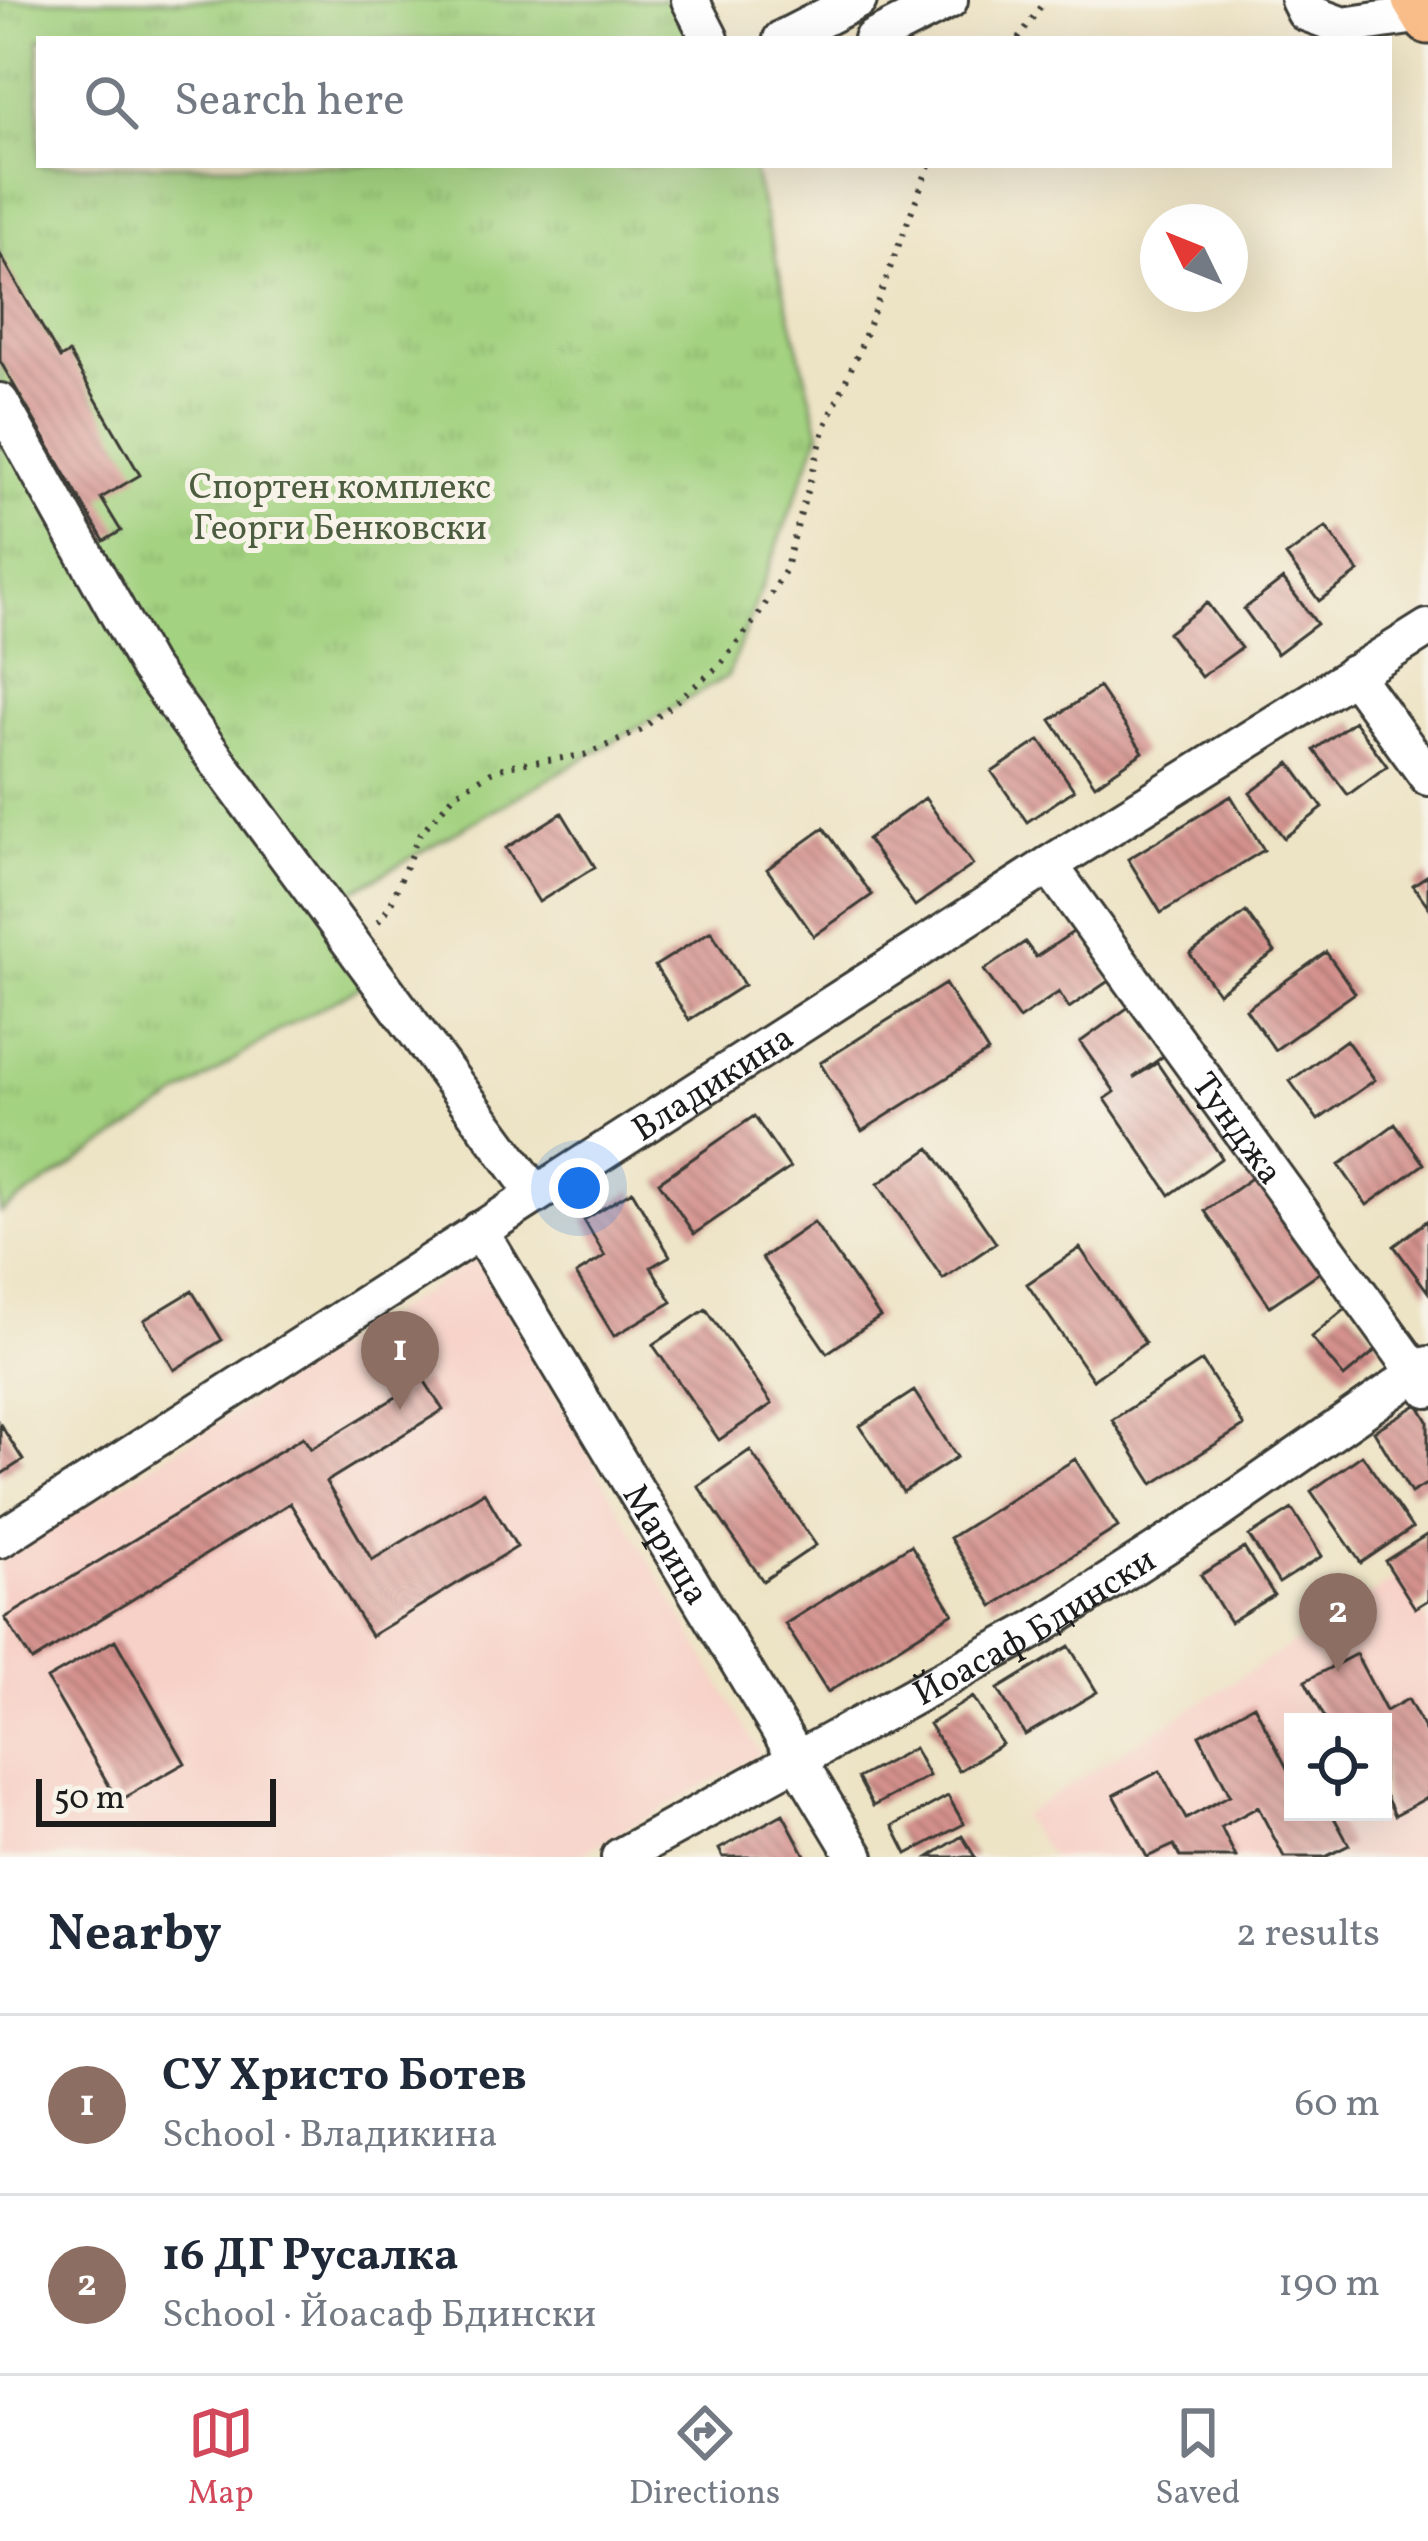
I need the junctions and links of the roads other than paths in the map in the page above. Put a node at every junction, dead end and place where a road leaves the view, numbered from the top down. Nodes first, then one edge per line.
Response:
1 (690, 0) edge
2 (858, 0) edge
3 (949, 0) edge
4 (1299, 0) edge
5 (1422, 12) edge
6 (708, 36) edge
7 (788, 36) edge
8 (878, 36) edge
9 (0, 402) edge
10 (1428, 628) edge
11 (1354, 674) junction
12 (1428, 777) edge
13 (1049, 865) junction
14 (535, 1193) junction
15 (479, 1230) junction
16 (1424, 1376) edge
17 (0, 1539) edge
18 (795, 1759) junction
19 (620, 1857) edge
20 (856, 1857) edge

1 - 6 street
2 - 7 street
3 - 8 street
4 - 5 street
9 - 14 street
10 - 11 street, Владикина
11 - 12 street
11 - 13 street, Владикина
13 - 14 street, Владикина
13 - 16 street, Тунджа
14 - 15 street, Владикина
15 - 17 street, Владикина
15 - 18 street, Марица
16 - 18 street, Йоасаф Бдински
18 - 19 street, Йоасаф Бдински
18 - 20 street, Марица

